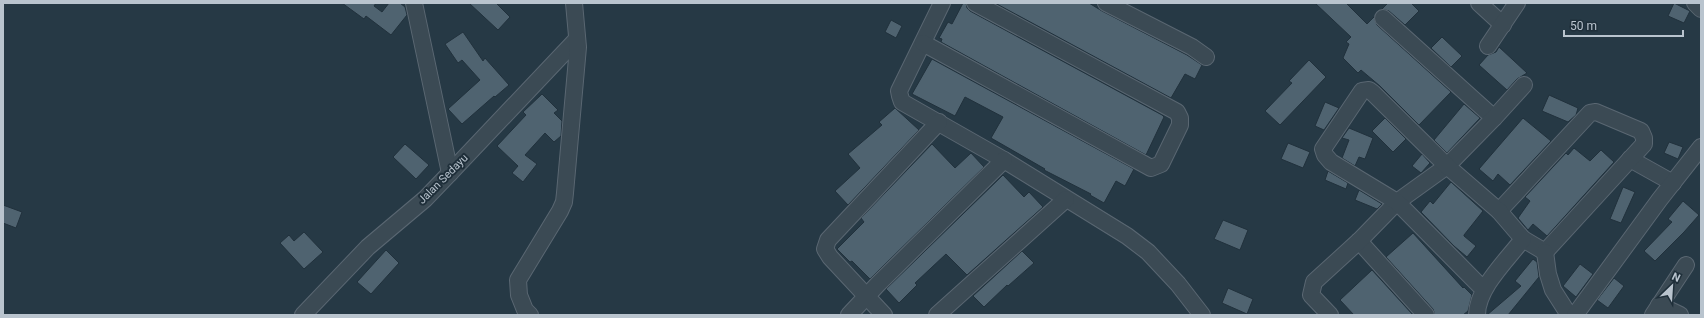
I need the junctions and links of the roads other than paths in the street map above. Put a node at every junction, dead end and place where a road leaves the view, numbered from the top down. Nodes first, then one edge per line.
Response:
1 (414, 3) edge
2 (574, 3) edge
3 (942, 3) edge
4 (975, 3) edge
5 (1106, 3) edge
6 (1479, 3) edge
7 (1517, 3) edge
8 (1695, 3) edge
9 (1701, 9) edge
10 (1383, 18) dead end
11 (1503, 25) junction
12 (577, 39) junction
13 (922, 43) junction
14 (1488, 46) dead end
15 (1206, 57) dead end
16 (1524, 85) dead end
17 (1494, 118) junction
18 (939, 122) junction
19 (1699, 153) edge
20 (1630, 159) junction
21 (1004, 160) junction
22 (1447, 166) junction
23 (450, 173) junction
24 (1673, 183) junction
25 (1066, 199) junction
26 (1398, 202) junction
27 (1499, 211) junction
28 (1523, 239) junction
29 (1359, 241) junction
30 (1545, 252) junction
31 (1686, 264) dead end
32 (1484, 290) junction
33 (867, 297) junction
34 (1656, 310) edge
35 (303, 315) edge
36 (530, 315) edge
37 (849, 315) edge
38 (884, 315) edge
39 (937, 315) edge
40 (1202, 315) edge
41 (1330, 315) edge
42 (1426, 315) edge
43 (1477, 315) edge
44 (1569, 315) edge
45 (1576, 315) edge
46 (1680, 315) edge

1 - 23 street
2 - 12 street
3 - 13 street
4 - 13 street
5 - 15 street
6 - 11 street
7 - 11 street
8 - 9 street
10 - 17 street
11 - 14 street
12 - 23 street, Jalan Sedayu
12 - 36 street
13 - 18 street
16 - 17 street
17 - 22 street
18 - 21 street
18 - 33 street
19 - 24 street
20 - 24 street
20 - 27 street
20 - 30 street
21 - 25 street
21 - 33 street
22 - 26 street
22 - 26 street
22 - 27 street
23 - 35 street, Jalan Sedayu
24 - 45 street
25 - 39 street
25 - 40 street
26 - 29 street
26 - 32 street
27 - 28 street
28 - 30 street
28 - 32 street
29 - 41 street
29 - 42 street
30 - 44 street
31 - 34 street
32 - 43 street
33 - 37 street
33 - 38 street
34 - 46 street

